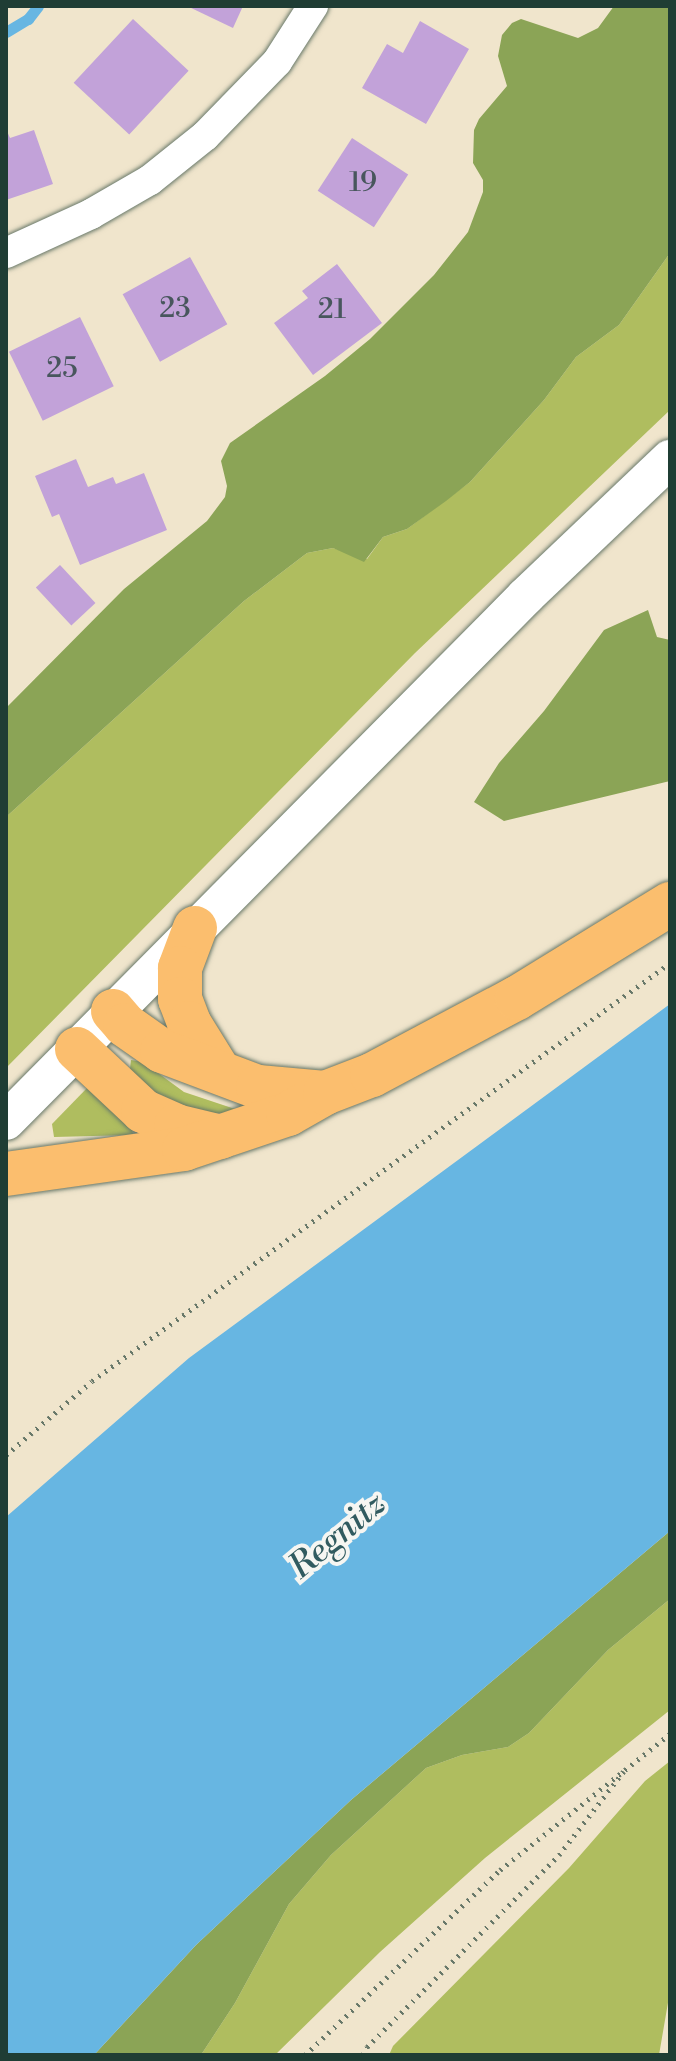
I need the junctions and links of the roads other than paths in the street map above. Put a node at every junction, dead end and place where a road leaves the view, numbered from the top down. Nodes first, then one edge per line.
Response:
1 (313, 6) edge
2 (6, 253) edge
3 (670, 459) edge
4 (670, 904) edge
5 (195, 928) junction
6 (113, 1011) junction
7 (77, 1049) junction
8 (218, 1070) junction
9 (325, 1093) junction
10 (6, 1121) edge
11 (223, 1137) junction
12 (6, 1174) edge

1 - 2 street
3 - 5 street
4 - 9 main road
5 - 6 street
5 - 8 main road
6 - 7 street
6 - 8 main road
7 - 10 street
7 - 11 main road
8 - 9 main road
9 - 11 main road
11 - 12 main road

